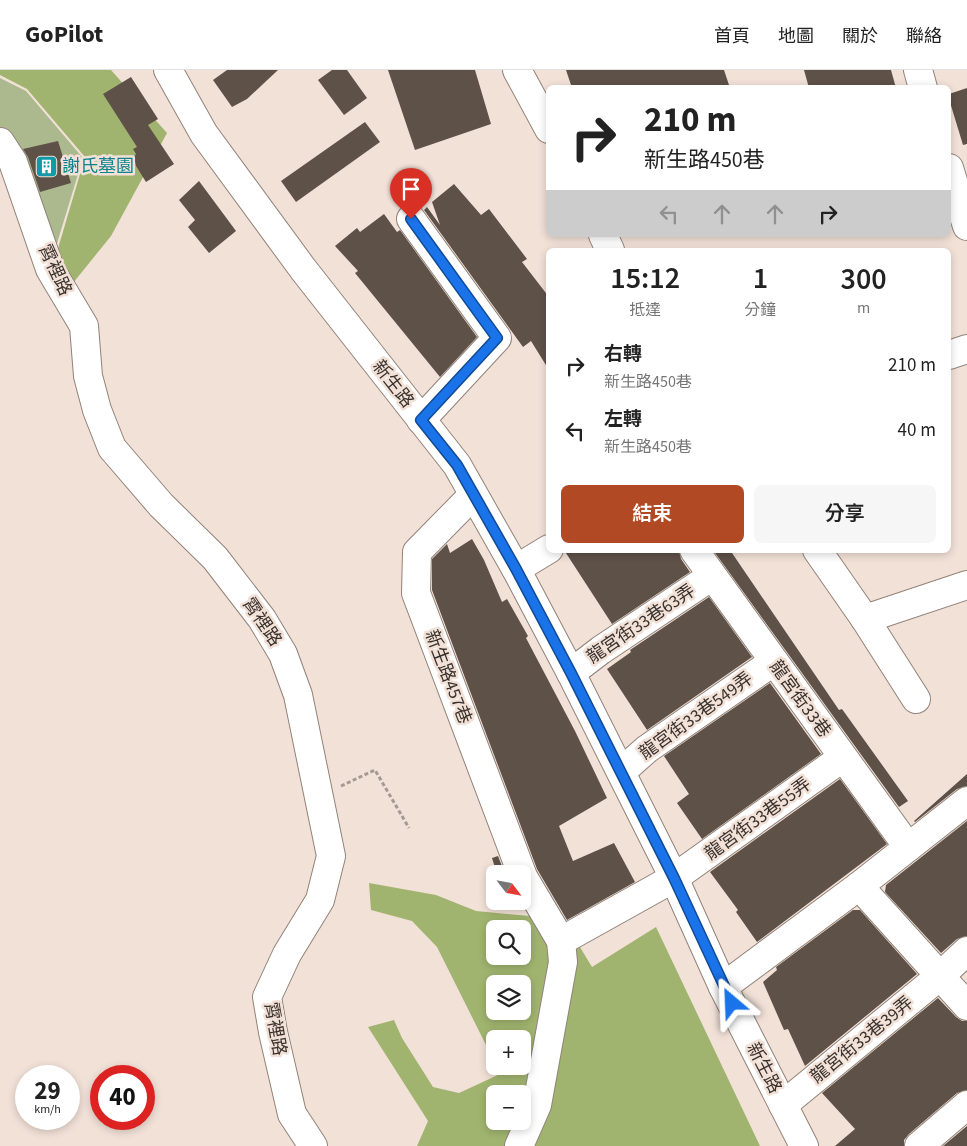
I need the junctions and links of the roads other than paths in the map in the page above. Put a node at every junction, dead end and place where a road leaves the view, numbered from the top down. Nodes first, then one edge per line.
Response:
1 (168, 70) edge
2 (516, 70) edge
3 (918, 70) edge
4 (922, 85) edge
5 (546, 124) edge
6 (0, 142) edge
7 (951, 174) edge
8 (411, 219) dead end
9 (967, 226) edge
10 (967, 349) edge
11 (951, 354) edge
12 (421, 420) junction
13 (473, 495) junction
14 (546, 551) edge
15 (696, 553) edge
16 (819, 553) edge
17 (516, 569) junction
18 (712, 576) junction
19 (967, 585) edge
20 (865, 619) junction
21 (773, 662) junction
22 (571, 673) junction
23 (916, 699) dead end
24 (842, 758) junction
25 (621, 772) junction
26 (967, 801) edge
27 (908, 847) junction
28 (519, 865) edge
29 (674, 878) junction
30 (859, 886) junction
31 (531, 889) edge
32 (561, 941) junction
33 (967, 952) edge
34 (940, 976) junction
35 (723, 986) junction
36 (967, 1006) edge
37 (783, 1105) junction
38 (967, 1105) edge
39 (313, 1146) edge
40 (519, 1146) edge
41 (804, 1146) edge
42 (919, 1146) edge

1 - 12 street, 新生路
2 - 5 street
3 - 4 street
6 - 39 street, 霄裡路
7 - 9 street
8 - 12 street
10 - 11 street
12 - 13 street, 新生路
13 - 17 street, 新生路
13 - 28 street, 新生路457巷
14 - 17 street
15 - 18 street, 龍宮街33巷
16 - 20 street
17 - 22 street, 新生路
18 - 21 street, 龍宮街33巷
18 - 22 street, 龍宮街33巷63弄
19 - 20 street
20 - 23 street
21 - 24 street, 龍宮街33巷
21 - 25 street, 龍宮街33巷549弄
22 - 25 street, 新生路
24 - 27 street, 龍宮街33巷
24 - 29 street, 龍宮街33巷55弄
25 - 29 street, 新生路
26 - 27 street
27 - 30 street
29 - 32 street, 龍宮街33巷55弄
29 - 35 street, 新生路
30 - 34 street
30 - 35 street
31 - 32 street, 新生路457巷
32 - 40 street, 新生路457巷
33 - 34 street, 龍宮街33巷39弄
34 - 36 street
34 - 37 street, 龍宮街33巷39弄
35 - 37 street, 新生路
37 - 41 street, 新生路
38 - 42 street

